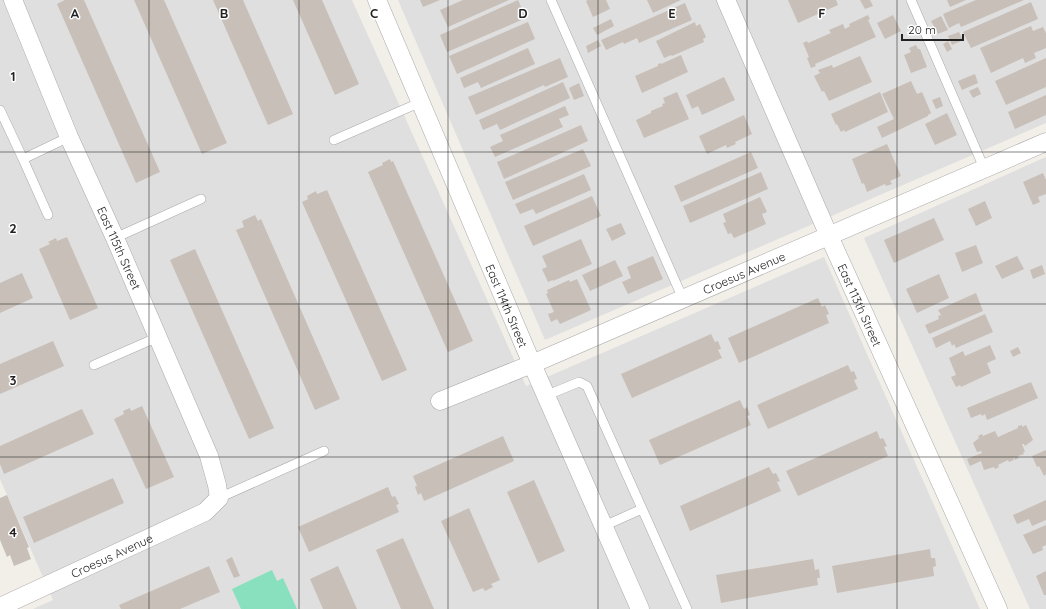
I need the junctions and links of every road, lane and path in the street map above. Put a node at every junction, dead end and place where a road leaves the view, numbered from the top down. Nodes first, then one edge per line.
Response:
1 (13, 0) edge
2 (377, 0) edge
3 (551, 0) edge
4 (726, 0) edge
5 (911, 0) edge
6 (421, 102) junction
7 (0, 110) edge
8 (69, 137) junction
9 (334, 140) dead end
10 (1046, 142) edge
11 (23, 159) junction
12 (984, 168) junction
13 (200, 199) dead end
14 (48, 216) dead end
15 (829, 236) junction
16 (115, 238) junction
17 (683, 299) junction
18 (158, 337) junction
19 (532, 364) junction
20 (94, 365) dead end
21 (546, 396) junction
22 (440, 401) dead end
23 (324, 451) dead end
24 (220, 498) junction
25 (642, 509) junction
26 (604, 526) junction
27 (3, 607) edge
28 (640, 609) edge
29 (687, 609) edge
30 (998, 609) edge

1 - 8 street, East 115th Street
2 - 6 street, East 114th Street
3 - 17 lane
4 - 15 street, East 113th Street
5 - 12 lane
6 - 9 lane
6 - 19 street, East 114th Street
7 - 11 lane
8 - 11 lane
8 - 16 street, East 115th Street
10 - 12 street, Croesus Avenue
11 - 14 lane
12 - 15 street, Croesus Avenue
13 - 16 lane
15 - 17 street, Croesus Avenue
15 - 30 street, East 113th Street
16 - 18 street, East 115th Street
17 - 19 street, Croesus Avenue
18 - 20 lane
18 - 24 street, East 115th Street
19 - 21 street, East 114th Street
19 - 22 street, Croesus Avenue
21 - 25 lane
21 - 26 street, East 114th Street
23 - 24 lane
24 - 27 street, Croesus Avenue
25 - 26 lane
25 - 29 lane
26 - 28 street, East 114th Street

